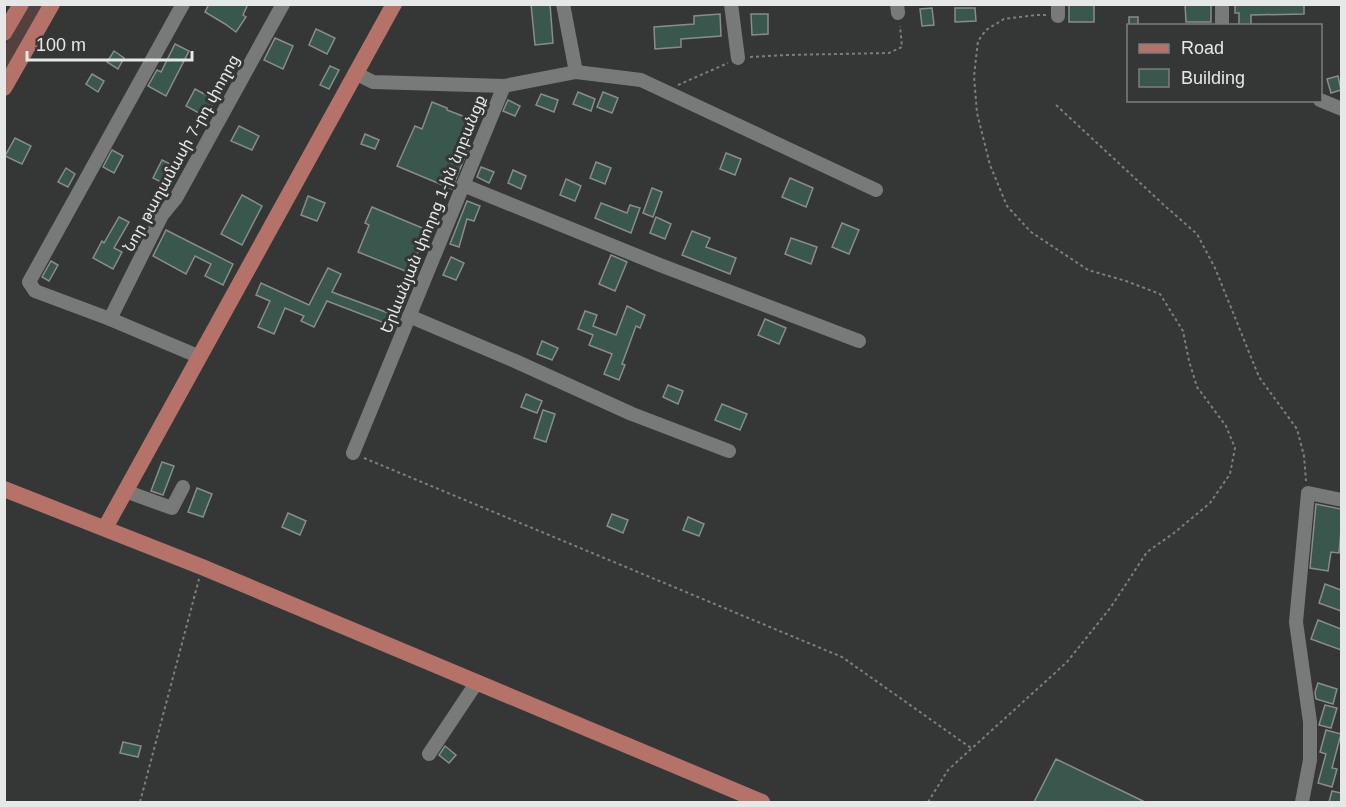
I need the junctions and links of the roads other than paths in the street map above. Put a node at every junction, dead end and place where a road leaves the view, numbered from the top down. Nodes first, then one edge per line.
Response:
1 (21, 4) edge
2 (52, 4) edge
3 (183, 4) edge
4 (283, 4) edge
5 (394, 4) edge
6 (563, 4) edge
7 (731, 4) edge
8 (1222, 4) edge
9 (1222, 24) edge
10 (4, 33) edge
11 (738, 58) road end
12 (576, 72) junction
13 (355, 73) junction
14 (504, 86) junction
15 (4, 88) edge
16 (1322, 101) edge
17 (1341, 109) edge
18 (463, 185) junction
19 (876, 190) dead end
20 (409, 316) junction
21 (110, 319) junction
22 (859, 341) dead end
23 (200, 357) junction
24 (729, 451) dead end
25 (353, 453) road end
26 (183, 487) dead end
27 (4, 489) edge
28 (125, 491) junction
29 (1341, 500) edge
30 (105, 528) junction
31 (477, 682) junction
32 (429, 754) dead end
33 (762, 802) edge
34 (1302, 802) edge

1 - 10 main road
2 - 15 main road
3 - 21 street
4 - 21 street, Նոր թաղամասի 7-րդ փողոց
5 - 13 main road
6 - 12 street
7 - 11 street
8 - 9 street
12 - 14 street, Երևանյան փողոց 1-ին նրբանցք
12 - 19 street, Երևանյան փողոց 1-ին նրբանցք
13 - 14 street
13 - 23 main road
14 - 18 street, Երևանյան փողոց 1-ին նրբանցք
16 - 17 street
18 - 20 street, Երևանյան փողոց 1-ին նրբանցք
18 - 22 street
20 - 24 street
20 - 25 street, Երևանյան փողոց 1-ին նրբանցք
21 - 23 street
23 - 28 main road
26 - 28 street
27 - 30 main road
28 - 30 main road
29 - 34 street
30 - 31 main road
31 - 32 street
31 - 33 main road

